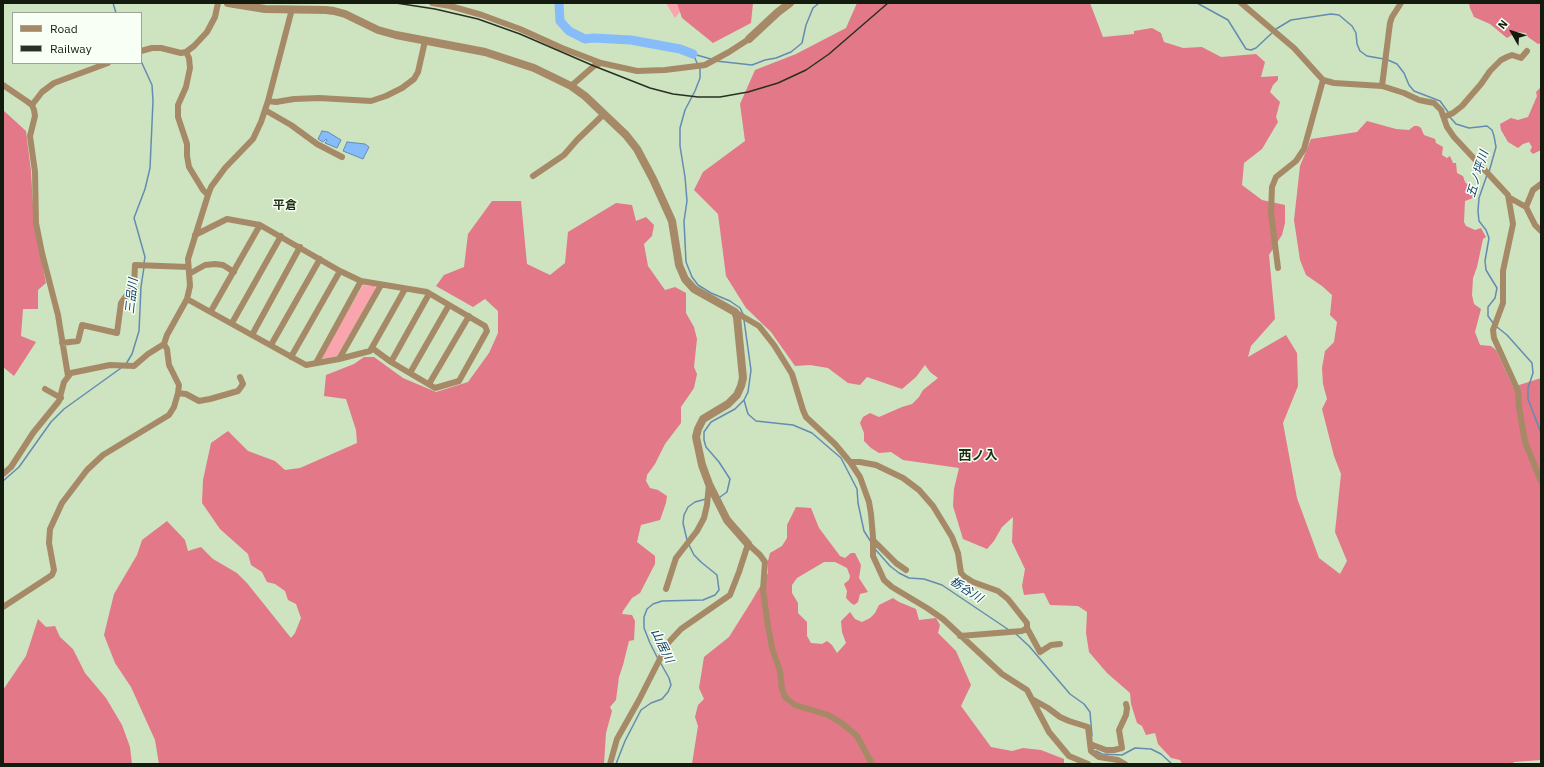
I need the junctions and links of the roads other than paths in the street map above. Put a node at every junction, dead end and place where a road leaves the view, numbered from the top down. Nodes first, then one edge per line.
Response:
1 (218, 3) edge
2 (228, 3) edge
3 (432, 3) edge
4 (790, 3) edge
5 (1241, 3) edge
6 (1400, 3) edge
7 (453, 4) edge
8 (292, 9) junction
9 (749, 38) joint
10 (426, 41) junction
11 (142, 51) edge
12 (1527, 51) dead end
13 (186, 52) junction
14 (601, 63) junction
15 (105, 64) edge
16 (1323, 80) junction
17 (3, 85) edge
18 (571, 86) junction
19 (1382, 86) junction
20 (268, 101) junction
21 (32, 105) junction
22 (265, 110) junction
23 (604, 114) junction
24 (1444, 117) junction
25 (342, 157) dead end
26 (533, 176) dead end
27 (1541, 184) edge
28 (208, 195) junction
29 (1510, 198) junction
30 (1526, 207) junction
31 (260, 225) junction
32 (1541, 231) edge
33 (195, 235) junction
34 (280, 236) junction
35 (300, 247) junction
36 (320, 259) junction
37 (1278, 268) dead end
38 (188, 270) junction
39 (340, 271) junction
40 (234, 272) junction
41 (361, 281) junction
42 (381, 285) junction
43 (405, 289) junction
44 (429, 294) junction
45 (188, 299) junction
46 (449, 305) junction
47 (211, 311) junction
48 (735, 312) junction
49 (469, 316) junction
50 (232, 323) junction
51 (252, 335) junction
52 (62, 343) junction
53 (164, 344) junction
54 (271, 345) junction
55 (372, 348) junction
56 (291, 357) junction
57 (339, 359) junction
58 (391, 362) junction
59 (316, 363) junction
60 (410, 373) junction
61 (68, 376) junction
62 (240, 377) dead end
63 (430, 384) junction
64 (45, 389) dead end
65 (178, 393) junction
66 (60, 398) junction
67 (850, 462) junction
68 (3, 474) edge
69 (1541, 481) edge
70 (709, 484) junction
71 (873, 540) junction
72 (748, 544) junction
73 (906, 570) dead end
74 (666, 589) dead end
75 (3, 607) edge
76 (1027, 628) junction
77 (960, 636) junction
78 (1060, 644) dead end
79 (1032, 699) junction
80 (1126, 704) dead end
81 (1090, 744) junction
82 (610, 764) edge
83 (872, 764) edge
84 (1088, 764) edge
85 (1125, 764) edge

1 - 13 street
2 - 8 street
3 - 7 street
4 - 9 street
5 - 16 street
6 - 19 street
7 - 14 street
8 - 10 street
8 - 20 street
9 - 14 street
10 - 18 street
10 - 20 street
11 - 13 street
12 - 24 street
13 - 28 street
14 - 18 street
15 - 21 street
16 - 19 street
16 - 37 street
17 - 21 street
18 - 23 street
19 - 24 street
20 - 22 street
21 - 52 street
22 - 25 street
22 - 28 street
23 - 26 street
23 - 48 street
24 - 29 street
27 - 30 street
28 - 33 street
29 - 30 street
29 - 69 street
30 - 32 street
31 - 33 street
31 - 34 street
31 - 40 street
33 - 38 street
34 - 35 street
34 - 50 street
35 - 36 street
35 - 51 street
36 - 39 street
36 - 54 street
38 - 40 street
38 - 45 street
38 - 52 street
39 - 41 street
39 - 56 street
40 - 47 street
41 - 42 street
41 - 59 street
42 - 43 street
42 - 57 street
43 - 44 street
43 - 55 street
44 - 46 street
44 - 58 street
45 - 47 street
45 - 53 street
46 - 49 street
46 - 60 street
47 - 50 street
48 - 67 street
48 - 70 street
49 - 63 street
49 - 63 street
50 - 51 street
51 - 54 street
52 - 61 street
53 - 61 street
53 - 65 street
54 - 56 street
55 - 57 street
55 - 58 street
56 - 59 street
57 - 59 street
58 - 60 street
60 - 63 street
61 - 66 street
62 - 65 street
64 - 66 street
65 - 75 street
66 - 68 street
67 - 71 street
67 - 76 street
70 - 72 street
70 - 74 street
71 - 73 street
71 - 77 street
72 - 82 street
72 - 83 street
76 - 77 street
76 - 78 street
77 - 79 street
79 - 81 street
79 - 84 street
80 - 81 street
81 - 85 street

